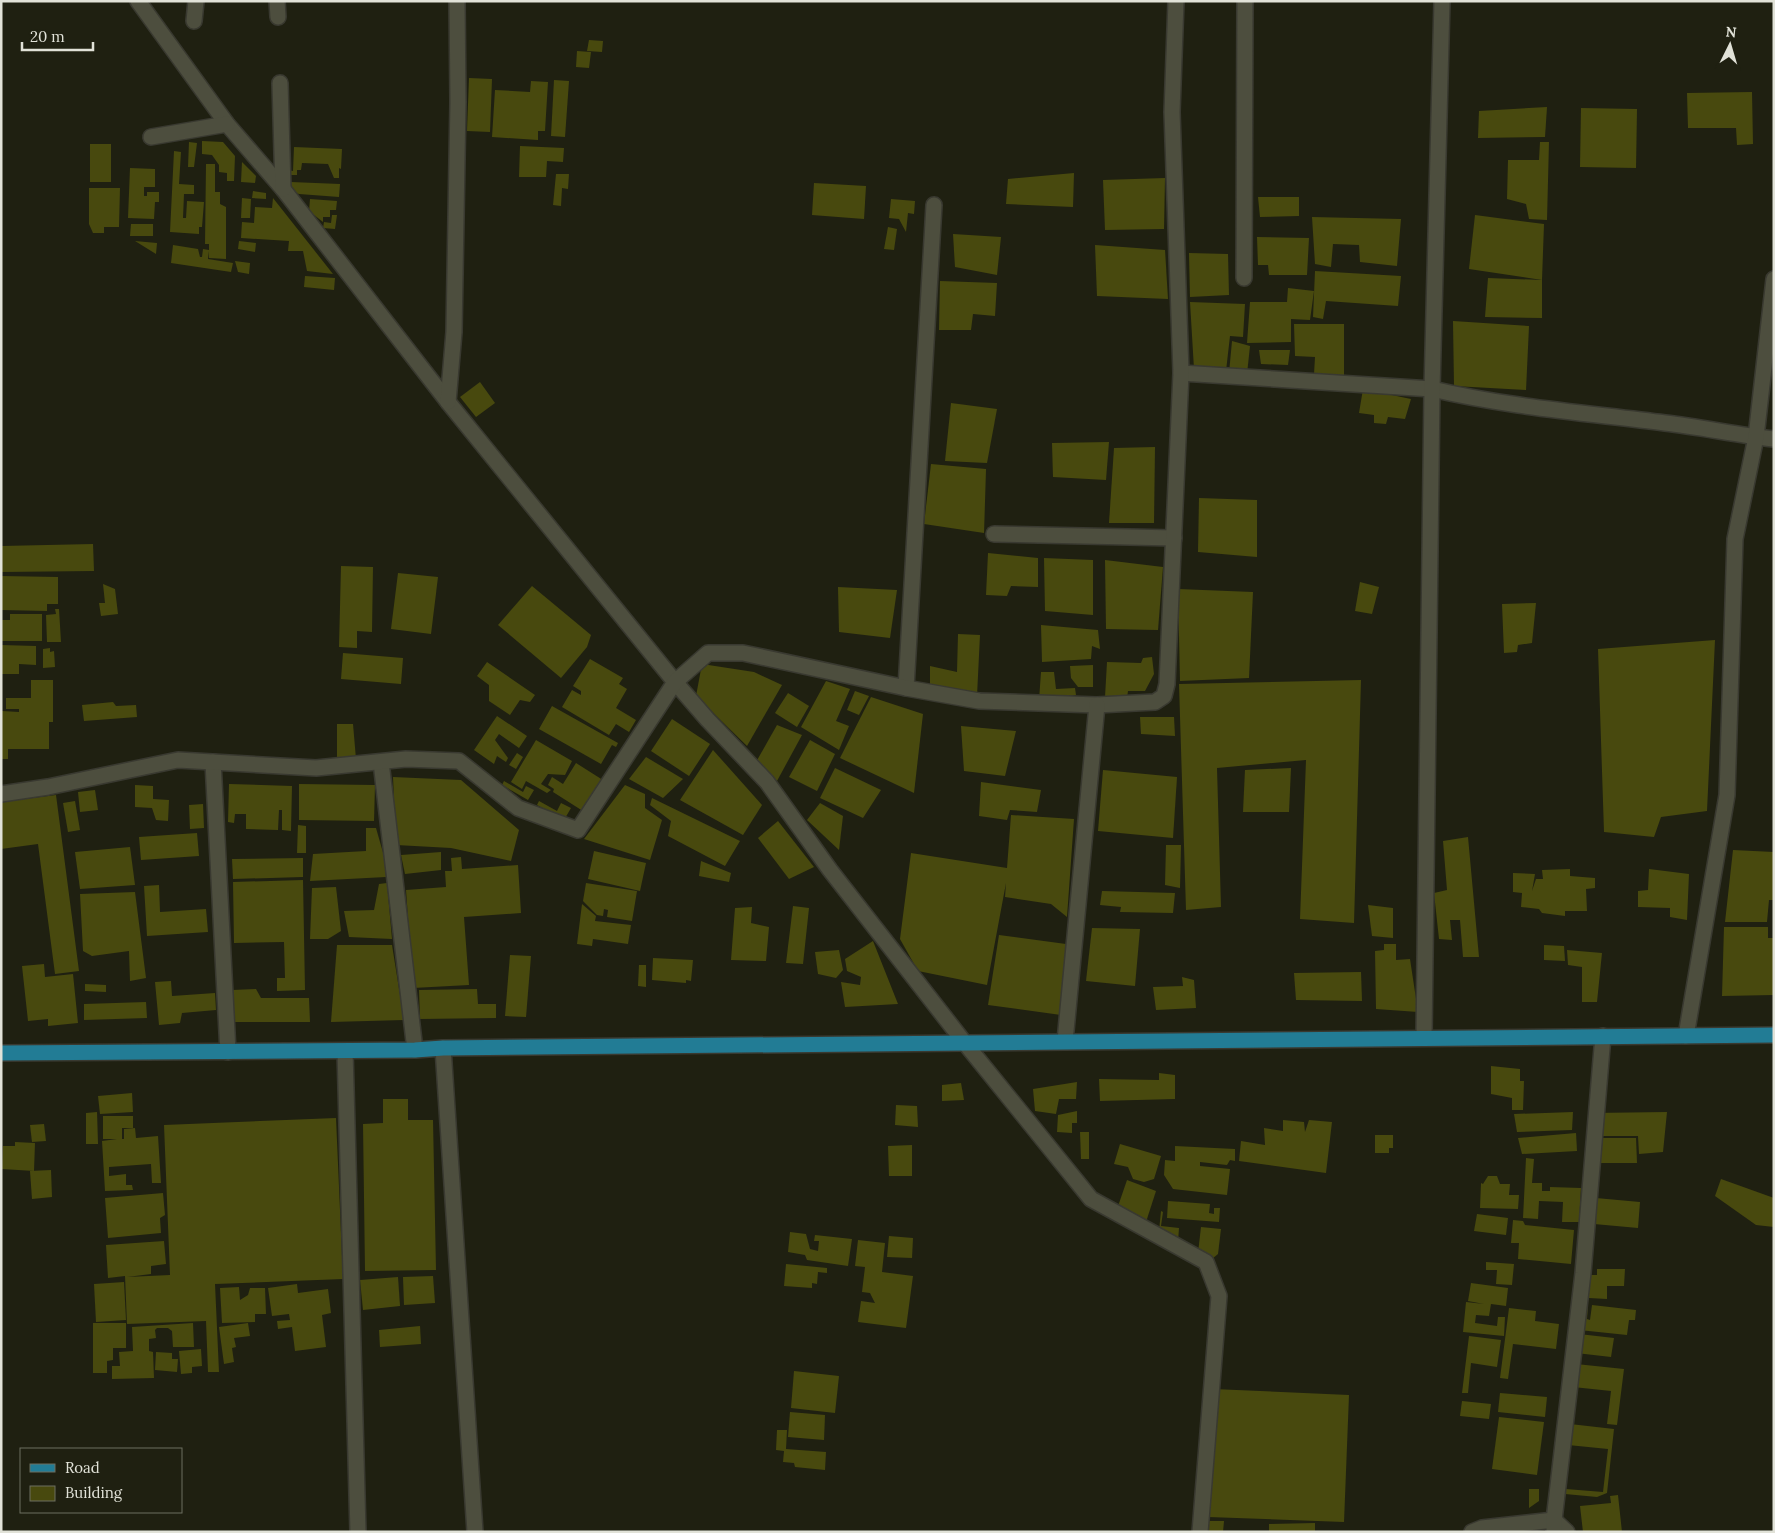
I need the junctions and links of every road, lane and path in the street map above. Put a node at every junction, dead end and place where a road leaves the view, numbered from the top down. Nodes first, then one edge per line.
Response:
1 (138, 1) edge
2 (196, 1) edge
3 (277, 1) edge
4 (457, 1) edge
5 (1176, 1) edge
6 (1245, 1) edge
7 (1442, 1) edge
8 (278, 17) dead end
9 (194, 21) dead end
10 (280, 83) dead end
11 (227, 124) junction
12 (151, 137) dead end
13 (283, 189) junction
14 (934, 205) dead end
15 (1244, 278) dead end
16 (1774, 279) edge
17 (1181, 373) junction
18 (1432, 388) junction
19 (448, 402) junction
20 (1756, 437) junction
21 (1774, 439) edge
22 (994, 534) dead end
23 (1174, 538) junction
24 (675, 682) junction
25 (906, 688) junction
26 (1096, 705) junction
27 (213, 762) junction
28 (381, 762) junction
29 (1, 794) edge
30 (1774, 1035) edge
31 (1604, 1036) junction
32 (1686, 1036) junction
33 (1424, 1038) junction
34 (1065, 1041) junction
35 (964, 1042) junction
36 (443, 1048) junction
37 (415, 1050) junction
38 (345, 1051) junction
39 (228, 1052) junction
40 (1, 1053) edge
41 (1554, 1526) edge
42 (358, 1532) edge
43 (475, 1532) edge
44 (1200, 1532) edge
45 (1472, 1532) edge
46 (1567, 1532) edge

1 - 11 street
2 - 9 street
3 - 8 street
4 - 19 street
5 - 17 street
6 - 15 street
7 - 18 street
10 - 13 street
11 - 12 street
11 - 13 street
13 - 19 street
14 - 25 street
16 - 20 street
17 - 18 street
17 - 23 street
18 - 20 street
18 - 33 street
19 - 24 street
20 - 21 street
20 - 32 street
22 - 23 street
23 - 26 street
24 - 25 street
24 - 28 street
24 - 35 street
25 - 26 street
26 - 34 street
27 - 28 street
27 - 29 street
27 - 39 street
28 - 37 street
30 - 32 main road
31 - 32 main road
31 - 33 main road
31 - 41 street
33 - 34 main road
34 - 35 main road
35 - 36 main road
35 - 44 street
36 - 37 main road
36 - 43 street
37 - 38 main road
38 - 39 main road
38 - 42 street
39 - 40 main road
41 - 45 street
41 - 46 street

